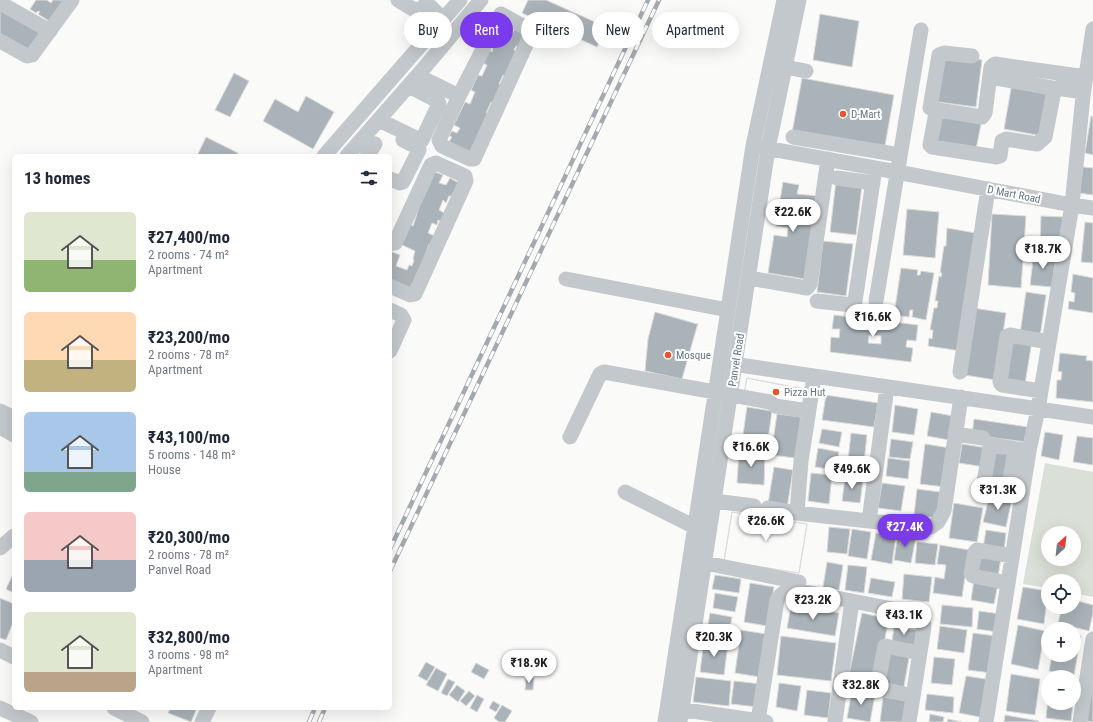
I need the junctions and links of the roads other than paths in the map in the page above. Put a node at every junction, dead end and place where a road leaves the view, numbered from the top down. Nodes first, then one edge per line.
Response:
1 (72, 0) edge
2 (398, 0) edge
3 (460, 0) edge
4 (784, 0) edge
5 (799, 0) edge
6 (480, 1) edge
7 (0, 3) edge
8 (435, 12) edge
9 (450, 12) edge
10 (498, 12) edge
11 (513, 21) edge
12 (1093, 29) edge
13 (921, 30) dead end
14 (50, 31) junction
15 (0, 41) edge
16 (419, 48) edge
17 (484, 48) edge
18 (972, 56) dead end
19 (785, 67) junction
20 (806, 72) dead end
21 (990, 77) junction
22 (1086, 77) junction
23 (414, 81) junction
24 (1057, 88) dead end
25 (459, 96) junction
26 (1086, 96) edge
27 (909, 104) junction
28 (385, 122) junction
29 (793, 137) dead end
30 (753, 146) junction
31 (768, 149) junction
32 (326, 154) edge
33 (349, 154) edge
34 (900, 155) junction
35 (828, 159) junction
36 (875, 168) junction
37 (897, 172) junction
38 (837, 178) dead end
39 (392, 180) edge
40 (873, 183) junction
41 (988, 189) junction
42 (1072, 205) junction
43 (1093, 208) edge
44 (392, 244) edge
45 (748, 278) junction
46 (566, 279) dead end
47 (392, 287) edge
48 (817, 301) dead end
49 (876, 301) dead end
50 (728, 310) junction
51 (392, 311) edge
52 (1049, 342) junction
53 (392, 347) edge
54 (720, 361) junction
55 (735, 365) junction
56 (960, 372) dead end
57 (814, 377) junction
58 (887, 387) junction
59 (1041, 391) junction
60 (715, 392) junction
61 (730, 396) junction
62 (961, 397) junction
63 (1038, 409) junction
64 (0, 411) edge
65 (808, 411) junction
66 (12, 417) edge
67 (1093, 417) edge
68 (0, 427) edge
69 (12, 434) edge
70 (955, 434) junction
71 (570, 437) dead end
72 (983, 438) dead end
73 (1022, 453) junction
74 (1016, 488) junction
75 (625, 492) dead end
76 (714, 501) junction
77 (796, 513) junction
78 (869, 521) junction
79 (695, 527) junction
80 (12, 538) edge
81 (0, 548) edge
82 (1012, 556) junction
83 (704, 563) junction
84 (799, 582) dead end
85 (1008, 583) junction
86 (852, 601) junction
87 (1093, 639) edge
88 (0, 650) edge
89 (916, 652) junction
90 (12, 657) edge
91 (909, 695) junction
92 (0, 708) edge
93 (118, 710) edge
94 (208, 710) edge
95 (676, 713) edge
96 (762, 721) edge
97 (31, 722) edge
98 (142, 722) edge
99 (202, 722) edge
100 (665, 722) edge
101 (834, 722) edge
102 (909, 722) edge
103 (986, 722) edge
104 (1080, 722) edge

1 - 14 street
2 - 8 street
3 - 9 street
4 - 30 street, Panvel Road
5 - 19 street, Panvel Road
6 - 10 street
6 - 23 street
7 - 14 street
11 - 25 street
12 - 22 street
13 - 27 street
14 - 15 street
16 - 32 street
17 - 25 street
18 - 27 street
19 - 20 street
19 - 31 street, Panvel Road
21 - 21 street
21 - 22 street
22 - 26 street
23 - 25 street
23 - 28 street
23 - 28 street
24 - 26 street
26 - 42 street
27 - 34 street
28 - 33 street
28 - 39 street
29 - 34 street
30 - 31 street, D Mart Road
30 - 50 street, Panvel Road
31 - 35 street, D Mart Road
31 - 45 street, Panvel Road
34 - 37 street
35 - 36 street, D Mart Road
35 - 45 street
36 - 37 street, D Mart Road
36 - 40 street
37 - 41 street, D Mart Road
37 - 49 street
38 - 40 street
40 - 48 street
41 - 42 street, D Mart Road
41 - 56 street
42 - 43 street, D Mart Road
42 - 52 street
44 - 47 street
45 - 55 street, Panvel Road
46 - 50 street
50 - 54 street, Panvel Road
51 - 53 street
52 - 59 street
52 - 59 street
54 - 55 street
54 - 60 street, Panvel Road
55 - 57 street
55 - 61 street, Panvel Road
57 - 58 street
57 - 65 street
58 - 62 street
58 - 78 street
59 - 63 street
60 - 61 street
60 - 71 street
60 - 79 street, Panvel Road
61 - 65 street
61 - 76 street, Panvel Road
62 - 63 street
62 - 70 street
63 - 67 street
63 - 73 street
64 - 66 street
65 - 77 street
68 - 69 street
70 - 72 street
70 - 78 street
73 - 74 street
73 - 74 street
74 - 82 street
75 - 79 street
76 - 77 street
76 - 83 street, Panvel Road
77 - 78 street
79 - 95 street, Panvel Road
80 - 81 street
82 - 85 street
82 - 85 street
83 - 84 street
83 - 95 street, Panvel Road
85 - 103 street
86 - 89 street
86 - 96 street
86 - 101 street
87 - 104 street
88 - 90 street
89 - 91 street
89 - 91 street
91 - 102 street
92 - 97 street
93 - 98 street
94 - 99 street
95 - 96 street
95 - 100 street, Panvel Road

